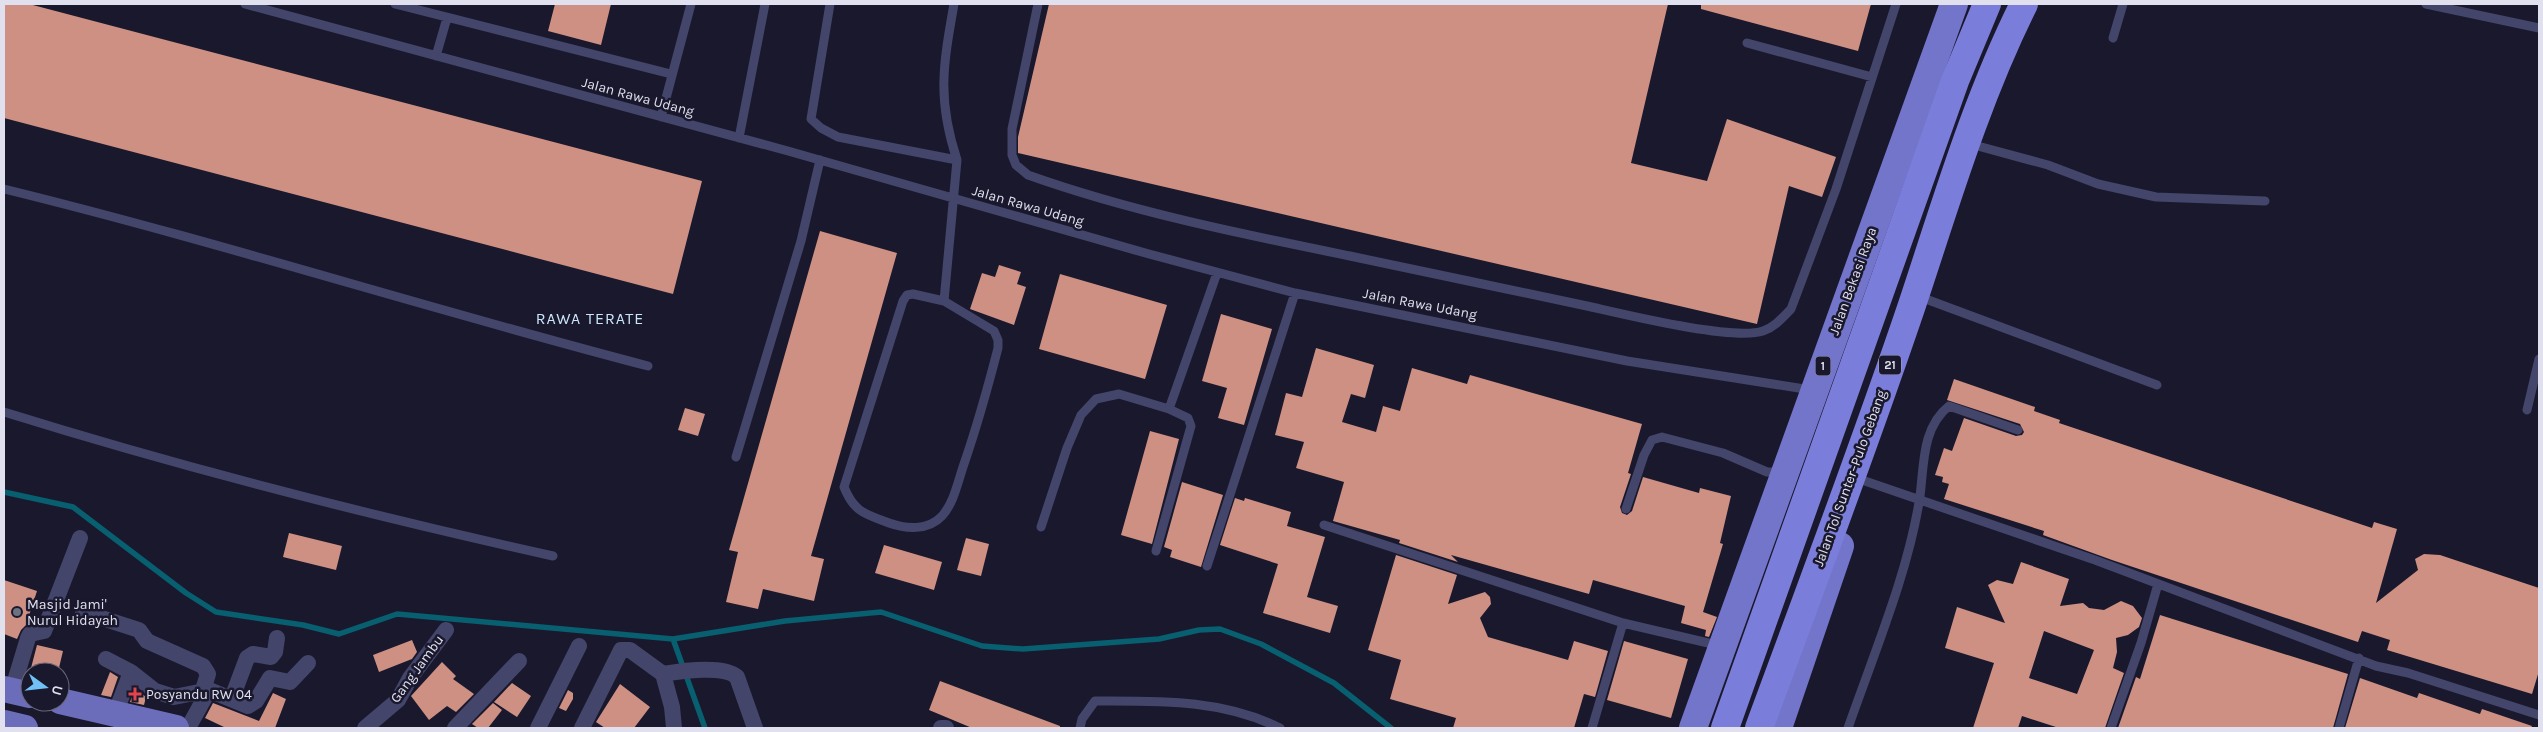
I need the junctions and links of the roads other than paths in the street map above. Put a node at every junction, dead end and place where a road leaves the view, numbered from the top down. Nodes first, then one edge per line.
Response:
1 (245, 4) edge
2 (395, 4) edge
3 (690, 4) edge
4 (765, 4) edge
5 (830, 4) edge
6 (954, 4) edge
7 (1038, 4) edge
8 (1896, 4) edge
9 (1954, 4) edge
10 (1987, 4) edge
11 (2023, 4) edge
12 (2123, 4) edge
13 (2426, 4) edge
14 (447, 18) junction
15 (2539, 28) edge
16 (2113, 38) dead end
17 (1747, 43) dead end
18 (436, 56) junction
19 (671, 74) junction
20 (1872, 77) junction
21 (661, 117) junction
22 (739, 138) junction
23 (1974, 145) junction
24 (820, 160) junction
25 (957, 160) junction
26 (4, 189) edge
27 (954, 200) junction
28 (2265, 200) dead end
29 (1217, 273) junction
30 (1295, 293) junction
31 (1923, 298) junction
32 (944, 301) junction
33 (2539, 359) edge
34 (648, 366) dead end
35 (2157, 385) dead end
36 (1814, 391) junction
37 (1170, 409) junction
38 (2526, 410) dead end
39 (4, 412) edge
40 (2018, 430) dead end
41 (736, 458) dead end
42 (1784, 472) junction
43 (1862, 480) junction
44 (1919, 500) junction
45 (1626, 510) dead end
46 (1324, 525) dead end
47 (1041, 527) dead end
48 (80, 538) dead end
49 (1156, 551) dead end
50 (553, 556) dead end
51 (1207, 566) dead end
52 (2158, 584) junction
53 (83, 612) dead end
54 (1623, 623) junction
55 (446, 630) dead end
56 (277, 638) dead end
57 (579, 646) dead end
58 (1723, 646) junction
59 (2360, 658) junction
60 (106, 659) dead end
61 (519, 661) dead end
62 (308, 663) dead end
63 (131, 672) junction
64 (668, 673) junction
65 (206, 690) junction
66 (15, 692) edge
67 (232, 698) junction
68 (70, 703) edge
69 (115, 714) junction
70 (2539, 714) edge
71 (4, 723) edge
72 (462, 726) edge
73 (25, 728) edge
74 (176, 728) edge
75 (188, 728) edge
76 (364, 728) edge
77 (538, 728) edge
78 (582, 728) edge
79 (674, 728) edge
80 (755, 728) edge
81 (941, 728) edge
82 (946, 728) edge
83 (1080, 728) edge
84 (1280, 728) edge
85 (1592, 728) edge
86 (1693, 728) edge
87 (1725, 728) edge
88 (1760, 728) edge
89 (1778, 728) edge
90 (1848, 728) edge
91 (2111, 728) edge
92 (2339, 728) edge

1 - 18 lane, Jalan Rawa Udang
2 - 14 lane
3 - 19 lane
4 - 22 lane
5 - 25 lane
6 - 25 lane
7 - 20 lane
8 - 20 lane
9 - 36 highway, Jalan Bekasi Raya / 1
10 - 87 highway, 21
11 - 23 highway
11 - 88 highway, Jalan Tol Sunter–Pulo Gebang / 21, bridge
12 - 16 lane
13 - 15 lane
14 - 18 lane
14 - 19 lane
17 - 20 lane
18 - 21 lane, Jalan Rawa Udang
19 - 21 lane
21 - 22 lane, Jalan Rawa Udang
22 - 24 lane, Jalan Rawa Udang
23 - 28 lane
23 - 31 highway
24 - 27 lane, Jalan Rawa Udang
24 - 41 lane
25 - 27 lane
26 - 34 lane
27 - 29 lane, Jalan Rawa Udang
27 - 32 lane
29 - 30 lane, Jalan Rawa Udang
29 - 37 lane
30 - 36 lane, Jalan Rawa Udang
30 - 51 lane
31 - 35 lane
31 - 43 highway
32 - 32 lane
33 - 38 lane
36 - 42 highway, Jalan Bekasi Raya / 1
37 - 47 lane
37 - 49 lane
39 - 50 lane
40 - 44 lane
42 - 45 lane
42 - 58 highway, Jalan Bekasi Raya / 1
43 - 44 lane
43 - 89 highway
44 - 52 lane
44 - 90 lane
46 - 54 lane
48 - 66 street
52 - 59 lane
52 - 91 lane
53 - 65 street
54 - 58 lane
54 - 85 lane
55 - 76 street, Gang Jambu
56 - 67 street
57 - 77 street
58 - 86 highway, Jalan Bekasi Raya / 1
59 - 70 lane
59 - 92 lane
60 - 63 street
61 - 72 street
62 - 67 street
63 - 65 street
63 - 69 street
64 - 78 street
64 - 79 street
64 - 80 street
65 - 67 street
65 - 75 street
68 - 69 main road
69 - 74 main road
71 - 73 main road
81 - 82 street
83 - 84 lane

